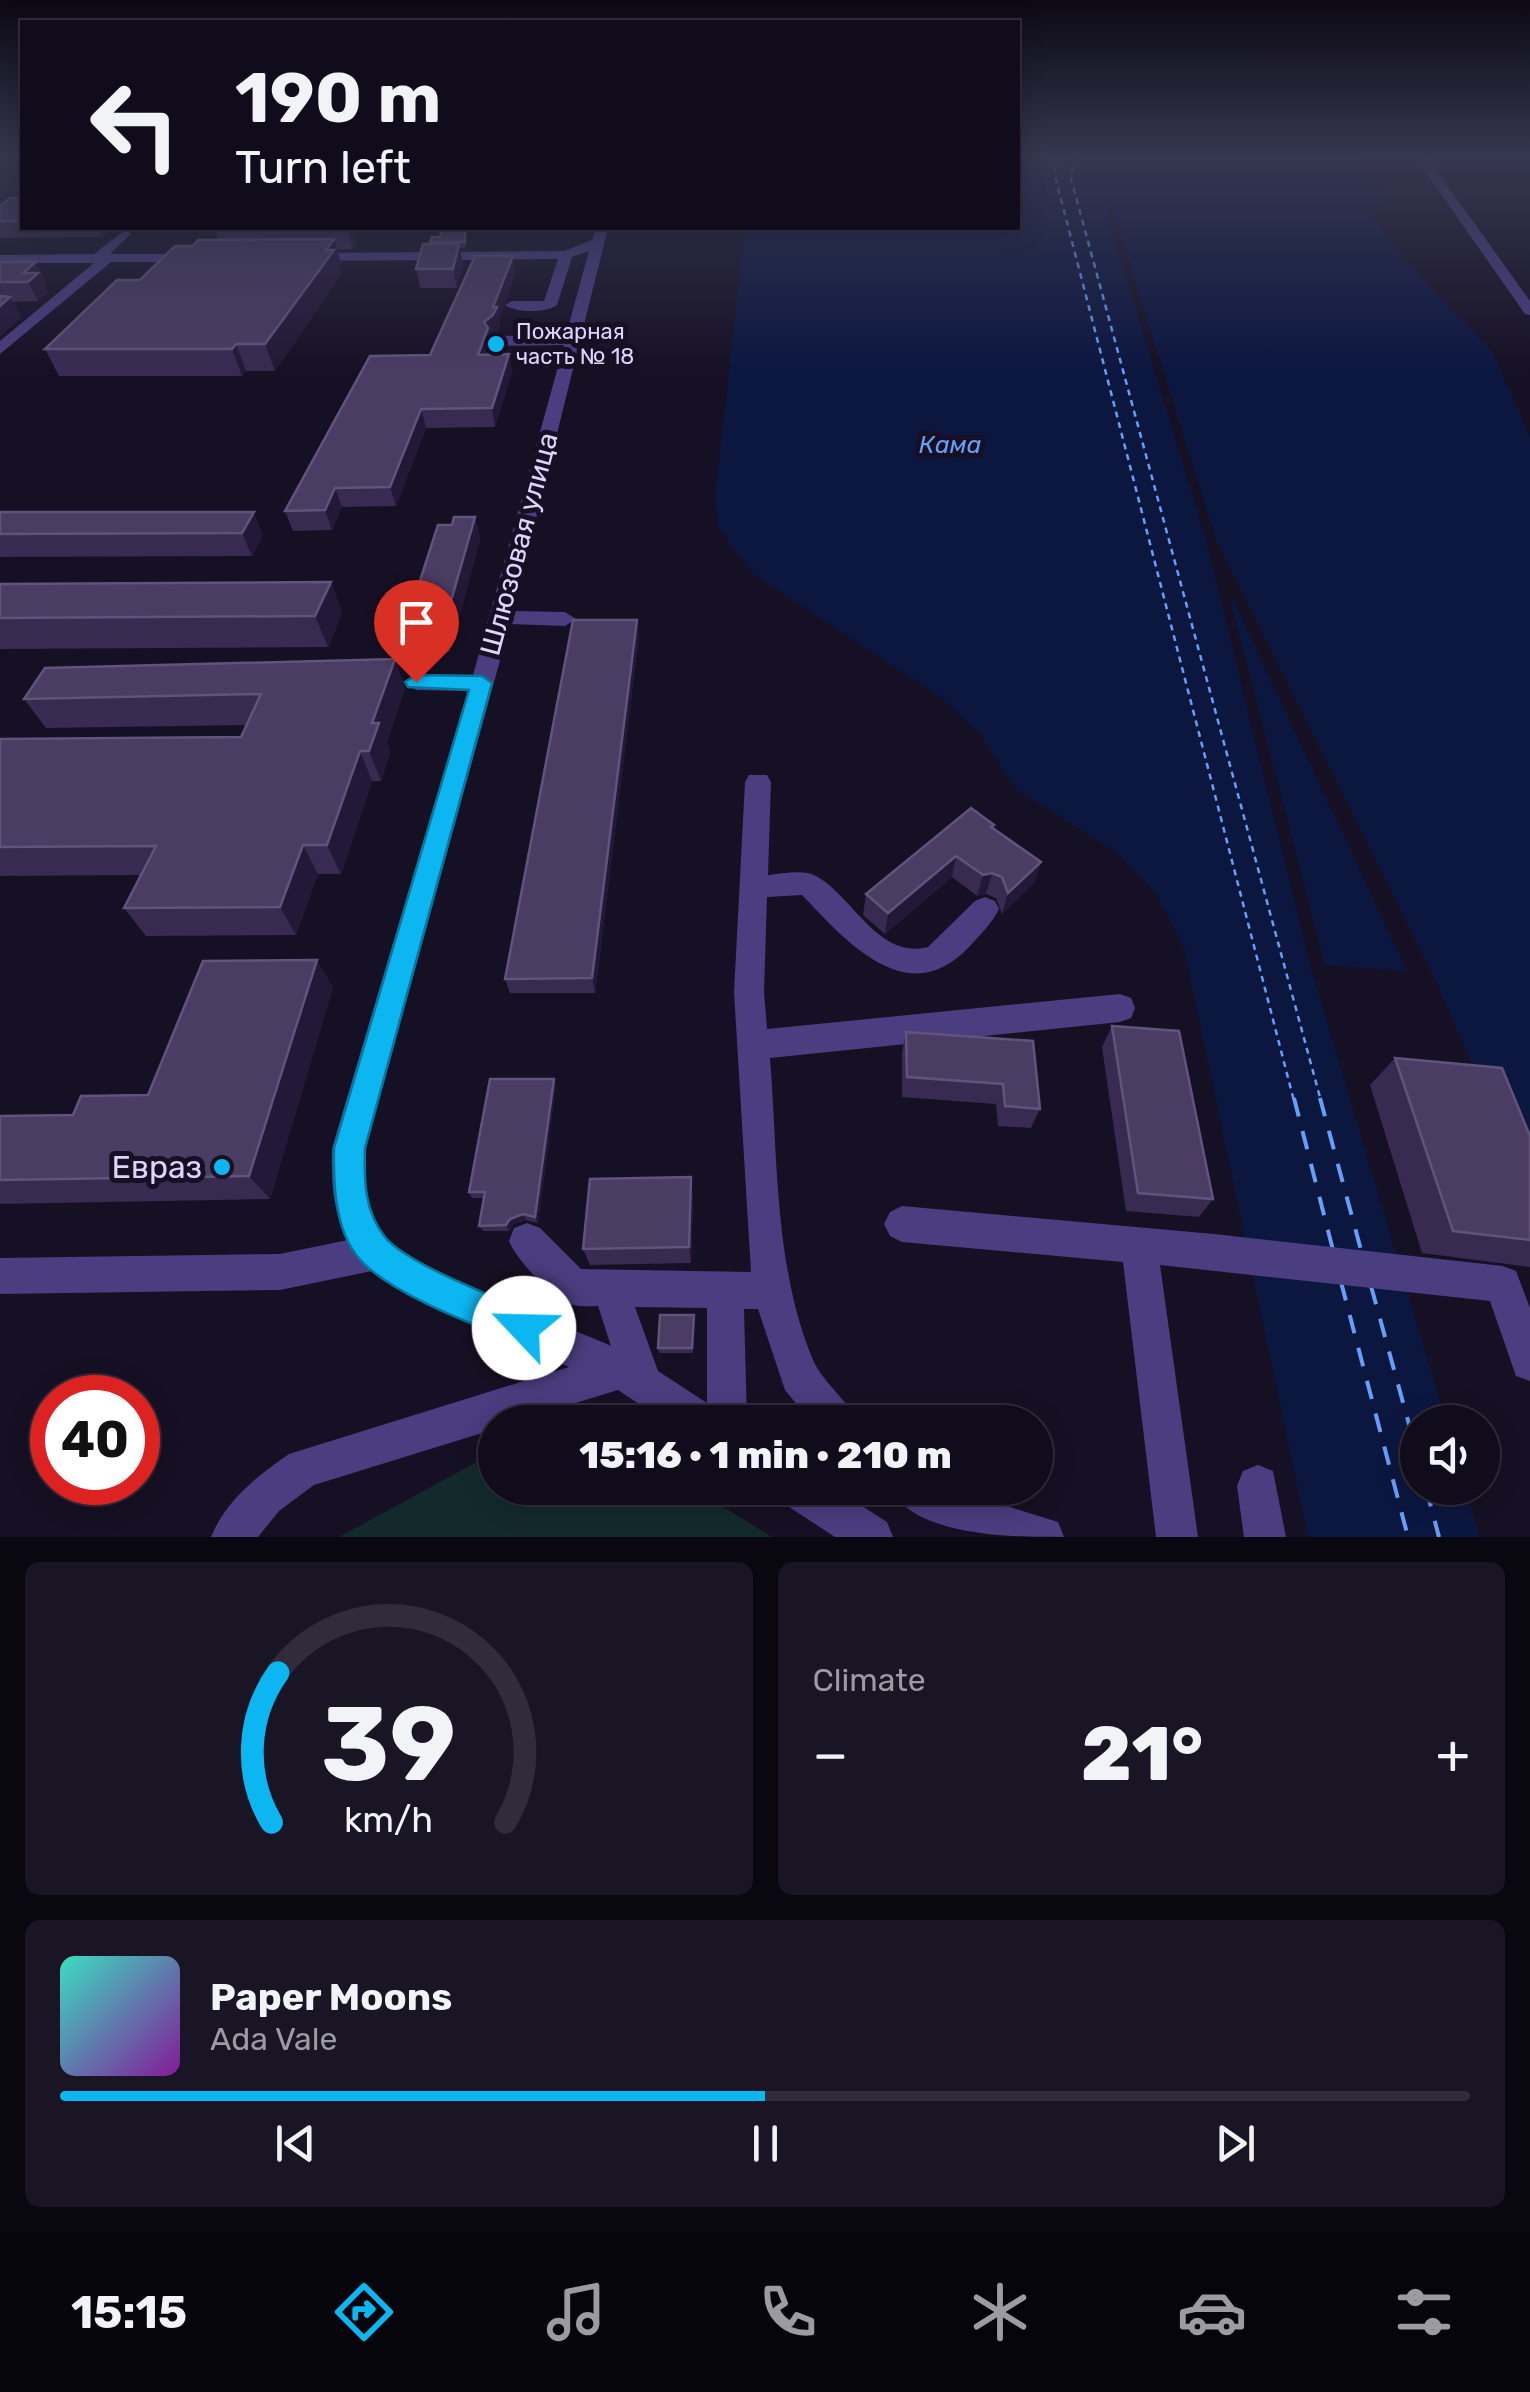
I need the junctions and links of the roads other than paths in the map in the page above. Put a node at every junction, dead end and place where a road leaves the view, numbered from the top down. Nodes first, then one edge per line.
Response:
1 (1472, 229) edge
2 (114, 234) dead end
3 (588, 248) edge
4 (282, 257) edge
5 (204, 258) edge
6 (0, 259) edge
7 (102, 259) junction
8 (514, 298) dead end
9 (16, 309) dead end
10 (49, 309) junction
11 (1530, 311) edge
12 (499, 340) dead end
13 (574, 340) junction
14 (0, 348) edge
15 (501, 616) junction
16 (565, 620) dead end
17 (416, 682) dead end
18 (482, 683) junction
19 (758, 782) dead end
20 (754, 886) junction
21 (986, 909) dead end
22 (1120, 1008) dead end
23 (754, 1045) junction
24 (902, 1224) dead end
25 (527, 1241) dead end
26 (1139, 1246) junction
27 (375, 1252) junction
28 (0, 1276) edge
29 (610, 1287) junction
30 (726, 1290) junction
31 (772, 1291) junction
32 (1530, 1362) edge
33 (632, 1377) junction
34 (675, 1405) edge
35 (727, 1405) edge
36 (822, 1405) edge
37 (1258, 1486) dead end
38 (824, 1505) edge
39 (939, 1505) edge
40 (232, 1537) edge
41 (872, 1537) edge
42 (1044, 1537) edge
43 (1177, 1537) edge
44 (1265, 1537) edge

1 - 11 street
2 - 7 street
3 - 4 street
3 - 8 street
3 - 13 street, Шлюзовая улица
5 - 7 street
6 - 7 street
7 - 10 street
9 - 10 street
10 - 14 street
12 - 13 street
13 - 15 street, Шлюзовая улица
15 - 16 street
15 - 18 street, Шлюзовая улица
17 - 18 street
18 - 27 street, Шлюзовая улица
19 - 20 street
20 - 21 street
20 - 23 street
22 - 23 street
23 - 31 street
24 - 26 street
25 - 29 street
26 - 32 street
26 - 43 street
27 - 28 street
27 - 33 street
29 - 30 street
29 - 33 street
30 - 31 street
30 - 35 street
31 - 36 street
33 - 34 street
33 - 40 street
37 - 44 street
38 - 41 street
39 - 42 street

